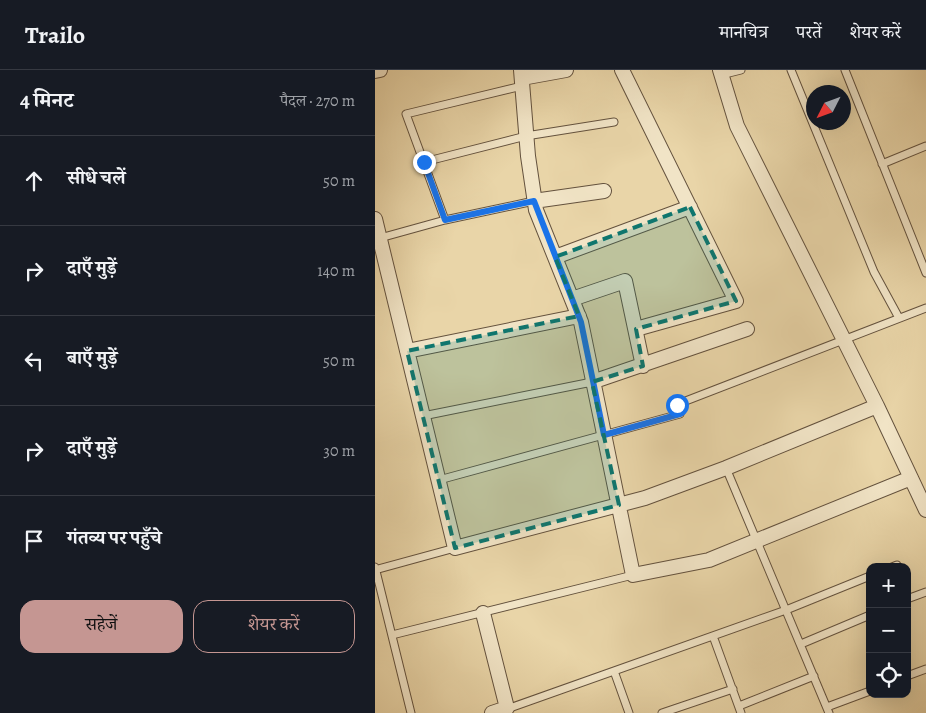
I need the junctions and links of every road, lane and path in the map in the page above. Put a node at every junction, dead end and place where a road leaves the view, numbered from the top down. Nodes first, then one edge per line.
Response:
1 (380, 70) edge
2 (567, 70) edge
3 (622, 70) edge
4 (741, 70) edge
5 (791, 70) edge
6 (845, 70) edge
7 (375, 71) edge
8 (720, 72) edge
9 (522, 78) edge
10 (614, 122) dead end
11 (527, 136) junction
12 (926, 146) edge
13 (424, 162) junction
14 (882, 164) junction
15 (604, 191) dead end
16 (534, 201) junction
17 (690, 207) junction
18 (375, 219) edge
19 (445, 220) junction
20 (379, 238) junction
21 (555, 257) junction
22 (926, 273) edge
23 (572, 299) junction
24 (926, 308) edge
25 (579, 316) junction
26 (899, 318) junction
27 (636, 329) junction
28 (747, 329) dead end
29 (844, 339) junction
30 (407, 351) junction
31 (643, 366) junction
32 (592, 382) junction
33 (877, 406) junction
34 (423, 416) junction
35 (604, 435) junction
36 (726, 468) junction
37 (911, 478) junction
38 (439, 480) junction
39 (619, 505) junction
40 (925, 507) edge
41 (757, 541) junction
42 (455, 548) junction
43 (375, 569) edge
44 (633, 575) junction
45 (866, 578) edge
46 (926, 592) edge
47 (911, 598) edge
48 (786, 610) junction
49 (483, 613) junction
50 (866, 617) edge
51 (392, 636) junction
52 (713, 636) junction
53 (801, 644) junction
54 (926, 669) edge
55 (614, 671) junction
56 (911, 675) edge
57 (814, 676) junction
58 (733, 689) junction
59 (866, 692) edge
60 (740, 709) edge
61 (828, 710) edge
62 (508, 711) edge
63 (411, 713) edge
64 (492, 713) edge
65 (629, 713) edge
66 (662, 713) edge

1 - 7 street
2 - 9 street
3 - 17 street
4 - 8 lane
5 - 26 lane
6 - 14 lane
8 - 29 street
9 - 11 street
9 - 13 lane
10 - 11 lane
11 - 13 lane
11 - 16 street
12 - 14 lane
13 - 19 lane
14 - 22 lane
15 - 16 street
16 - 19 lane
16 - 21 street
17 - 21 street
17 - 27 street
18 - 20 street
19 - 20 lane
20 - 30 street
21 - 23 street
23 - 25 street
23 - 27 street
24 - 26 lane
25 - 30 street
25 - 32 street
26 - 29 lane
27 - 31 street
28 - 31 street
29 - 33 street
29 - 35 lane
30 - 34 street
31 - 32 street
32 - 34 lane
32 - 35 street
33 - 36 street
33 - 37 street
34 - 38 street
35 - 38 lane
35 - 39 street
36 - 39 street
36 - 41 lane
37 - 40 street
37 - 41 street
38 - 42 street
39 - 42 street
39 - 44 street
41 - 44 street
41 - 48 lane
42 - 43 lane
43 - 51 lane
44 - 49 lane
45 - 48 lane
46 - 47 lane
48 - 52 lane
48 - 53 lane
49 - 51 lane
49 - 62 street
50 - 53 lane
51 - 63 lane
52 - 55 lane
52 - 58 lane
53 - 57 lane
54 - 56 lane
55 - 62 lane
55 - 65 lane
57 - 60 lane
57 - 61 lane
58 - 60 lane
58 - 66 lane
59 - 61 lane
62 - 64 street

